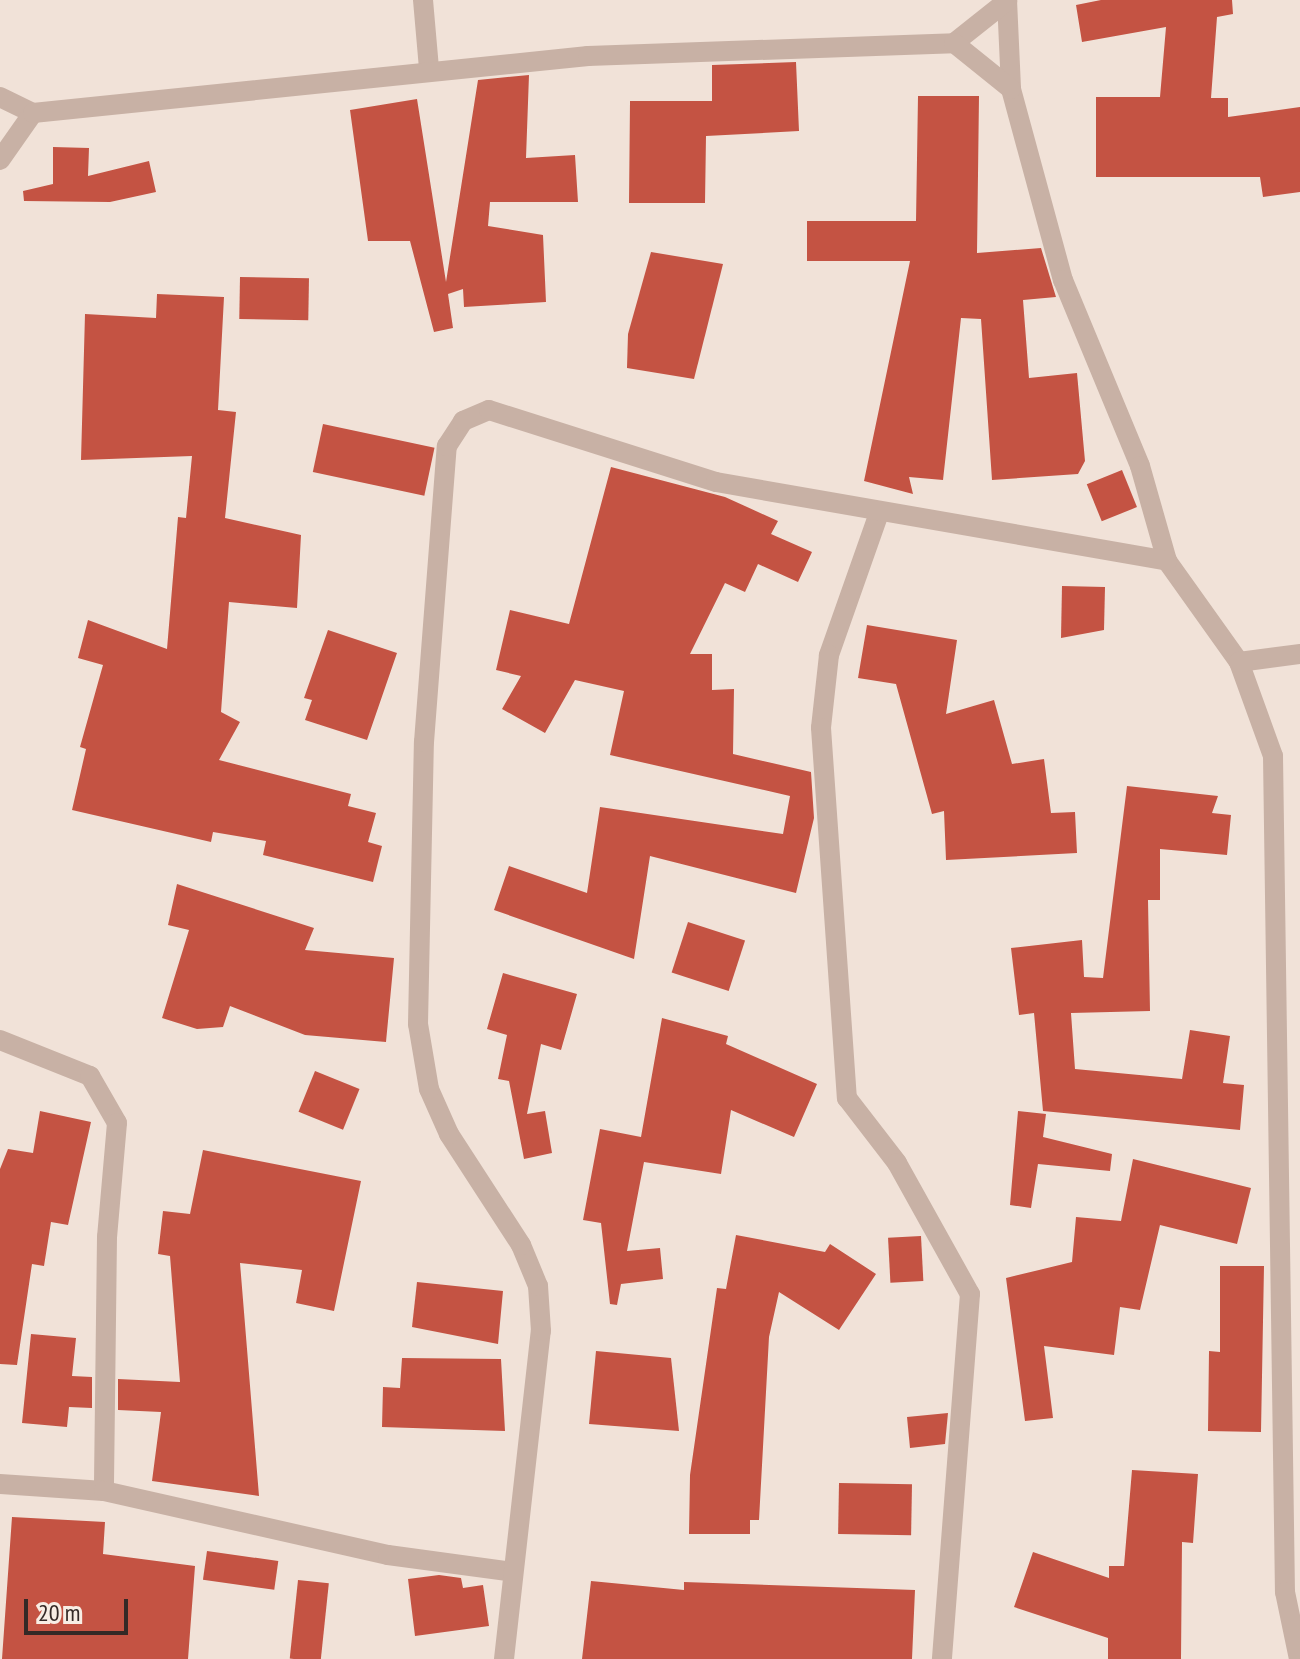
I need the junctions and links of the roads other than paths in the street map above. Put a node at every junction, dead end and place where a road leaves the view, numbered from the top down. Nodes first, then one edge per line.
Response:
1 (423, 0) edge
2 (1007, 0) edge
3 (954, 43) junction
4 (429, 69) junction
5 (1011, 89) junction
6 (0, 97) edge
7 (33, 113) junction
8 (0, 160) edge
9 (879, 513) junction
10 (1167, 561) junction
11 (1300, 654) edge
12 (1239, 662) junction
13 (0, 1040) edge
14 (0, 1484) edge
15 (104, 1491) junction
16 (513, 1572) junction
17 (504, 1659) edge
18 (942, 1659) edge
19 (1299, 1659) edge

1 - 4 street
2 - 3 street
2 - 5 street
3 - 4 street
3 - 5 street
4 - 7 street
5 - 10 street
6 - 7 street
7 - 8 street
9 - 10 street
9 - 16 street
9 - 18 street
10 - 12 street
11 - 12 street
12 - 19 street
13 - 15 street
14 - 15 street
15 - 16 street
16 - 17 street

